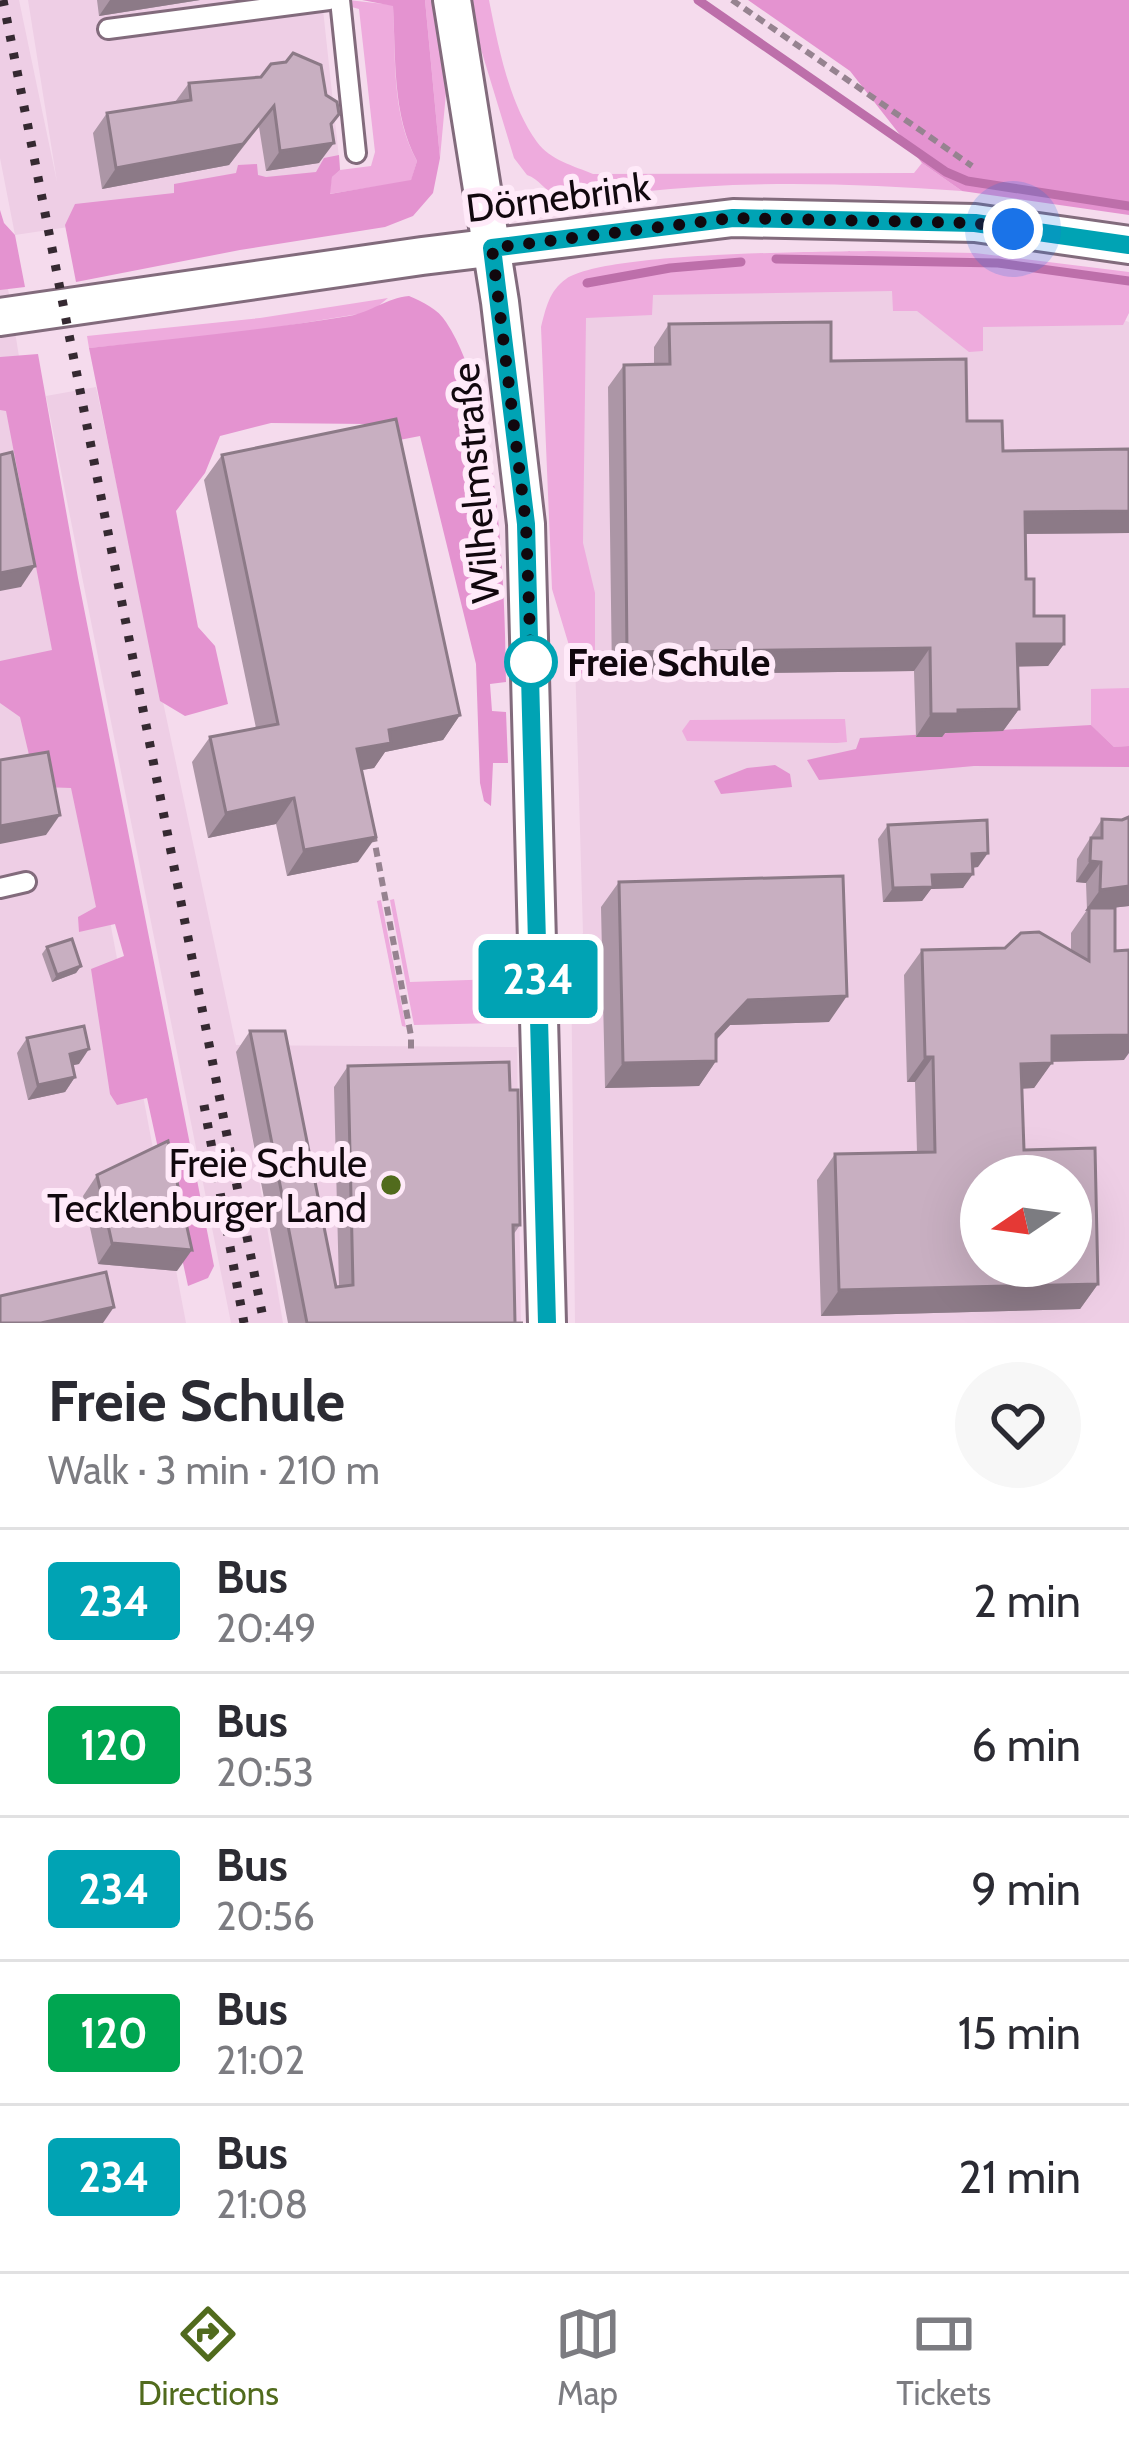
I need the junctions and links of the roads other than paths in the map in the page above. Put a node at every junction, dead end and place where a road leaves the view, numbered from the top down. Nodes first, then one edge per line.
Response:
1 (329, 0) edge
2 (340, 0) edge
3 (452, 0) edge
4 (212, 8) edge
5 (108, 29) dead end
6 (356, 153) dead end
7 (1129, 244) edge
8 (492, 248) junction
9 (0, 317) edge
10 (26, 883) dead end
11 (0, 888) edge
12 (547, 1323) edge

1 - 4 lane
2 - 6 lane
3 - 8 street, Wilhelmstraße
4 - 5 lane
7 - 8 street, Dörnebrink
8 - 9 street, Dörnebrink
8 - 12 street, Wilhelmstraße
10 - 11 lane

